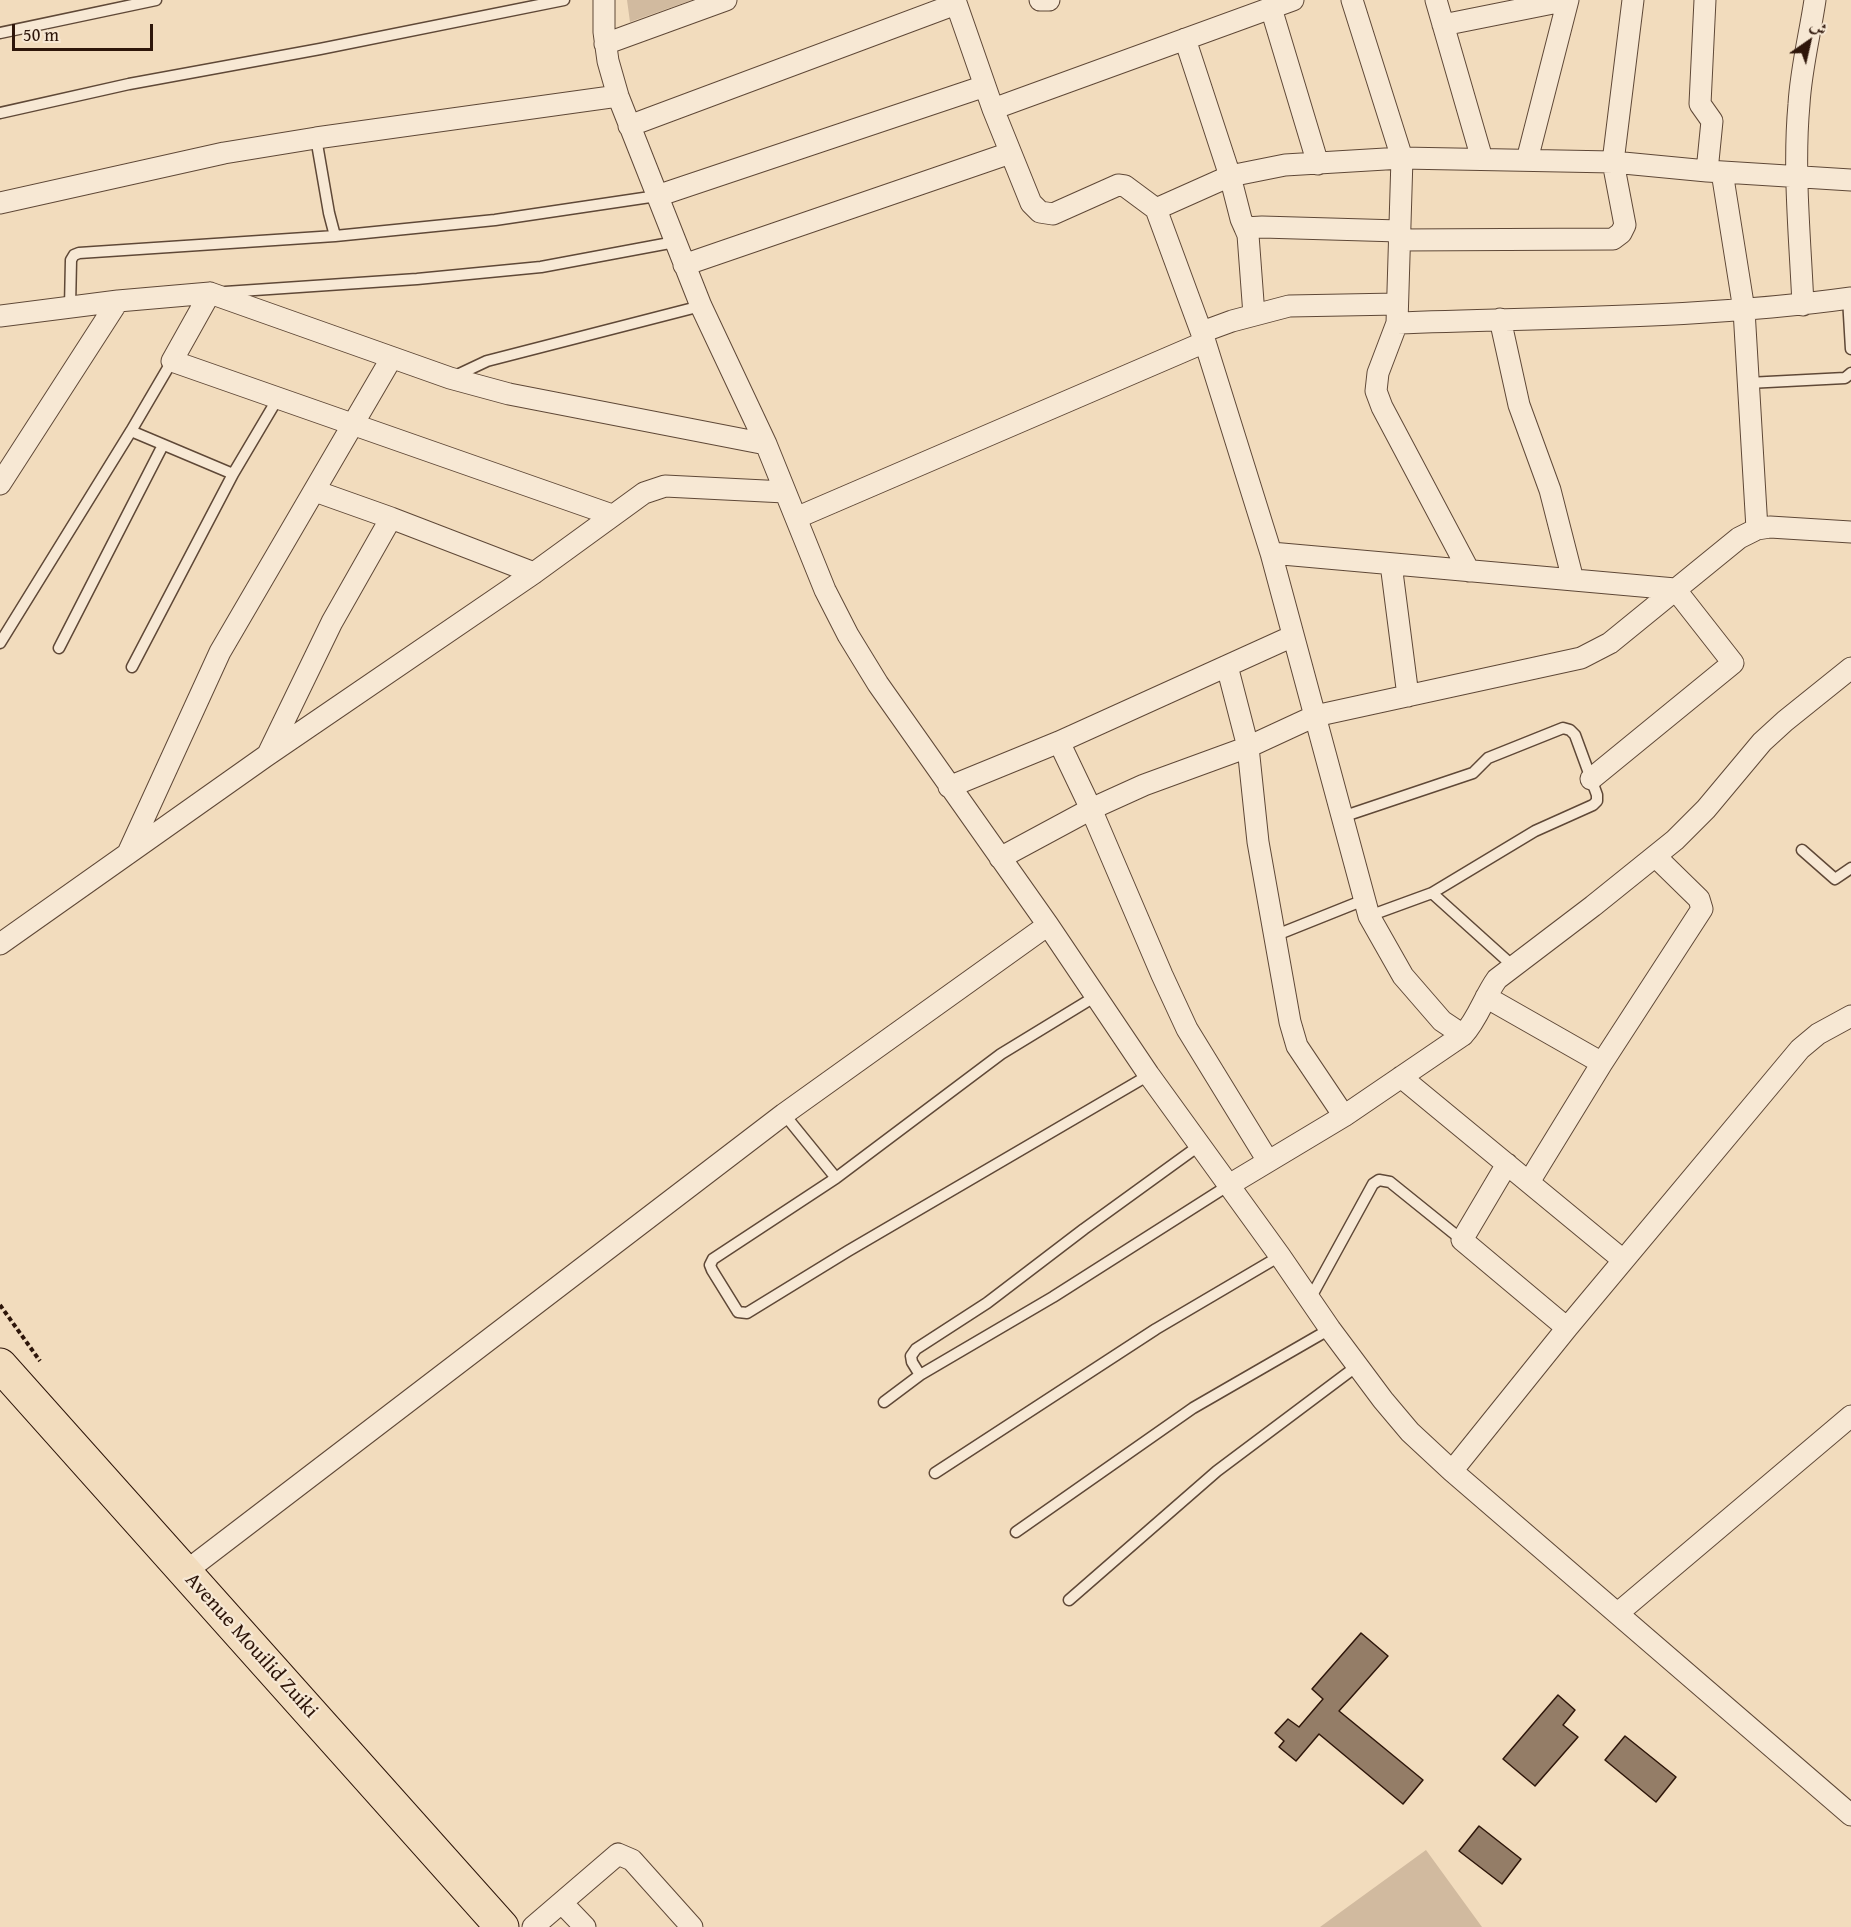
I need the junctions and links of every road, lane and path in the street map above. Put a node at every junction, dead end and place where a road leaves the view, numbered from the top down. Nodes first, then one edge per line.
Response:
1 (156, 0) edge
2 (564, 0) edge
3 (604, 0) edge
4 (726, 0) edge
5 (1040, 0) edge
6 (1049, 0) edge
7 (1293, 0) edge
8 (1352, 0) edge
9 (1436, 0) edge
10 (1633, 0) edge
11 (1704, 0) edge
12 (1815, 0) edge
13 (956, 2) edge
14 (1271, 8) junction
15 (1443, 25) junction
16 (0, 33) edge
17 (1185, 39) junction
18 (605, 44) junction
19 (985, 86) junction
20 (618, 96) junction
21 (993, 109) junction
22 (0, 113) edge
23 (629, 126) junction
24 (316, 138) junction
25 (1010, 153) junction
26 (1402, 158) junction
27 (1482, 159) junction
28 (1527, 160) junction
29 (1613, 162) junction
30 (1318, 164) junction
31 (1715, 172) junction
32 (1230, 176) junction
33 (1797, 177) junction
34 (1851, 180) edge
35 (657, 196) junction
36 (0, 203) edge
37 (1156, 208) junction
38 (1245, 228) junction
39 (335, 236) junction
40 (1399, 236) junction
41 (675, 242) junction
42 (684, 265) junction
43 (210, 293) junction
44 (1850, 298) edge
45 (118, 301) junction
46 (1803, 305) junction
47 (701, 306) junction
48 (70, 307) junction
49 (1744, 310) junction
50 (1397, 314) junction
51 (1254, 315) junction
52 (0, 318) edge
53 (1500, 319) junction
54 (1204, 337) junction
55 (1851, 349) edge
56 (391, 359) junction
57 (172, 361) junction
58 (1851, 373) edge
59 (450, 378) junction
60 (1748, 383) junction
61 (278, 398) junction
62 (352, 425) junction
63 (131, 431) junction
64 (766, 444) junction
65 (163, 445) junction
66 (233, 474) junction
67 (0, 484) edge
68 (315, 491) junction
69 (785, 492) junction
70 (612, 515) junction
71 (391, 518) junction
72 (796, 518) junction
73 (1757, 529) junction
74 (1851, 532) edge
75 (1271, 553) junction
76 (1391, 564) junction
77 (1469, 571) junction
78 (534, 573) junction
79 (1574, 580) junction
80 (1675, 589) junction
81 (1293, 636) junction
82 (0, 643) edge
83 (58, 648) dead end
84 (1227, 666) junction
85 (132, 667) dead end
86 (1851, 668) edge
87 (1408, 696) junction
88 (1314, 716) junction
89 (1059, 742) junction
90 (1248, 747) junction
91 (266, 756) junction
92 (1591, 779) junction
93 (949, 787) junction
94 (1091, 809) junction
95 (1342, 816) junction
96 (1802, 850) dead end
97 (127, 854) junction
98 (1655, 856) junction
99 (1000, 858) junction
100 (1851, 868) edge
101 (1432, 893) junction
102 (1367, 908) junction
103 (1048, 925) junction
104 (1274, 936) junction
105 (0, 944) edge
106 (1513, 966) junction
107 (1096, 996) junction
108 (1486, 997) junction
109 (1851, 1016) edge
110 (1463, 1035) junction
111 (1602, 1063) junction
112 (1149, 1075) junction
113 (1401, 1077) junction
114 (784, 1114) junction
115 (1344, 1116) junction
116 (1200, 1145) junction
117 (1269, 1161) junction
118 (1507, 1164) junction
119 (836, 1178) junction
120 (1528, 1182) junction
121 (1229, 1185) junction
122 (1462, 1240) junction
123 (1280, 1256) junction
124 (1623, 1260) junction
125 (1309, 1300) junction
126 (0, 1305) edge
127 (1567, 1328) junction
128 (1329, 1329) junction
129 (40, 1361) dead end
130 (0, 1365) edge
131 (1357, 1366) junction
132 (920, 1375) junction
133 (884, 1402) dead end
134 (1851, 1416) edge
135 (1452, 1471) junction
136 (935, 1473) dead end
137 (1016, 1532) dead end
138 (184, 1572) junction
139 (1069, 1600) dead end
140 (1618, 1613) junction
141 (1851, 1815) edge
142 (562, 1903) junction
143 (502, 1927) edge
144 (534, 1927) edge
145 (585, 1927) edge
146 (692, 1927) edge

1 - 16 lane
2 - 22 lane
3 - 18 street
4 - 18 street
5 - 6 street
7 - 14 street
8 - 26 street
9 - 15 street
10 - 29 street
11 - 31 street
12 - 33 street
13 - 19 street
13 - 23 street
14 - 17 street
14 - 30 street
15 - 27 street
15 - 28 street
17 - 21 street
17 - 32 street
18 - 20 street
19 - 21 street
19 - 35 street
20 - 23 street
20 - 24 street
21 - 25 street
23 - 35 street
24 - 36 street
24 - 39 lane
25 - 37 street
25 - 42 street
26 - 27 street
26 - 30 street
26 - 40 street
27 - 28 street
28 - 29 street
29 - 31 street
29 - 40 street
30 - 32 street
31 - 33 street
31 - 49 street
32 - 37 street
32 - 38 street
33 - 34 street
33 - 46 street
35 - 39 lane
35 - 41 street
37 - 54 street
38 - 40 street
38 - 51 street
39 - 48 lane
40 - 50 street
41 - 42 street
41 - 43 lane
42 - 47 street
43 - 45 street
43 - 56 street
43 - 57 street
44 - 46 street
44 - 55 lane
45 - 48 street
45 - 67 street
46 - 49 street
47 - 59 lane
47 - 64 street
48 - 52 street
49 - 53 street
49 - 60 street
50 - 51 street
50 - 53 street
50 - 77 street
51 - 54 street
53 - 79 street
54 - 72 street
54 - 75 street
56 - 59 street
56 - 62 street
57 - 61 street
57 - 63 lane
58 - 60 lane
59 - 64 street
60 - 73 street
61 - 62 street
61 - 66 lane
62 - 68 street
62 - 70 street
63 - 65 lane
63 - 82 lane
64 - 69 street
65 - 66 lane
65 - 83 lane
66 - 85 lane
68 - 71 street
68 - 97 street
69 - 70 street
69 - 72 street
70 - 78 street
71 - 78 street
71 - 91 street
72 - 93 street
73 - 74 street
73 - 80 street
75 - 76 street
75 - 81 street
76 - 77 street
76 - 87 street
77 - 79 street
78 - 91 street
79 - 80 street
80 - 87 street
80 - 92 street
81 - 84 street
81 - 88 street
84 - 89 street
84 - 90 street
86 - 98 street
87 - 88 street
88 - 90 street
88 - 95 street
89 - 93 street
89 - 94 street
90 - 94 street
90 - 104 street
91 - 97 street
92 - 95 lane
92 - 101 lane
93 - 99 street
94 - 99 street
94 - 117 street
95 - 102 street
96 - 100 lane
97 - 105 street
98 - 106 street
98 - 111 street
99 - 103 street
101 - 102 lane
101 - 106 lane
102 - 104 lane
102 - 110 street
103 - 107 street
103 - 114 street
104 - 115 street
106 - 108 street
107 - 112 street
107 - 119 lane
108 - 110 street
108 - 111 street
109 - 124 street
110 - 113 street
111 - 120 street
112 - 116 street
112 - 119 lane
113 - 115 street
113 - 118 street
114 - 119 lane
114 - 138 street
115 - 117 street
116 - 121 street
116 - 132 lane
117 - 121 street
118 - 120 street
118 - 122 street
120 - 124 street
121 - 123 street
121 - 132 lane
122 - 125 lane
122 - 127 street
123 - 125 street
123 - 136 lane
124 - 127 street
125 - 128 street
126 - 129 path
127 - 135 street
128 - 131 street
128 - 137 lane
130 - 138 main road, Avenue Mouilid Zuiki
131 - 135 street
131 - 139 lane
132 - 133 lane
134 - 140 street
135 - 140 street
138 - 143 main road, Avenue Mouilid Zuiki
140 - 141 street
142 - 144 street
142 - 145 street
142 - 146 street

